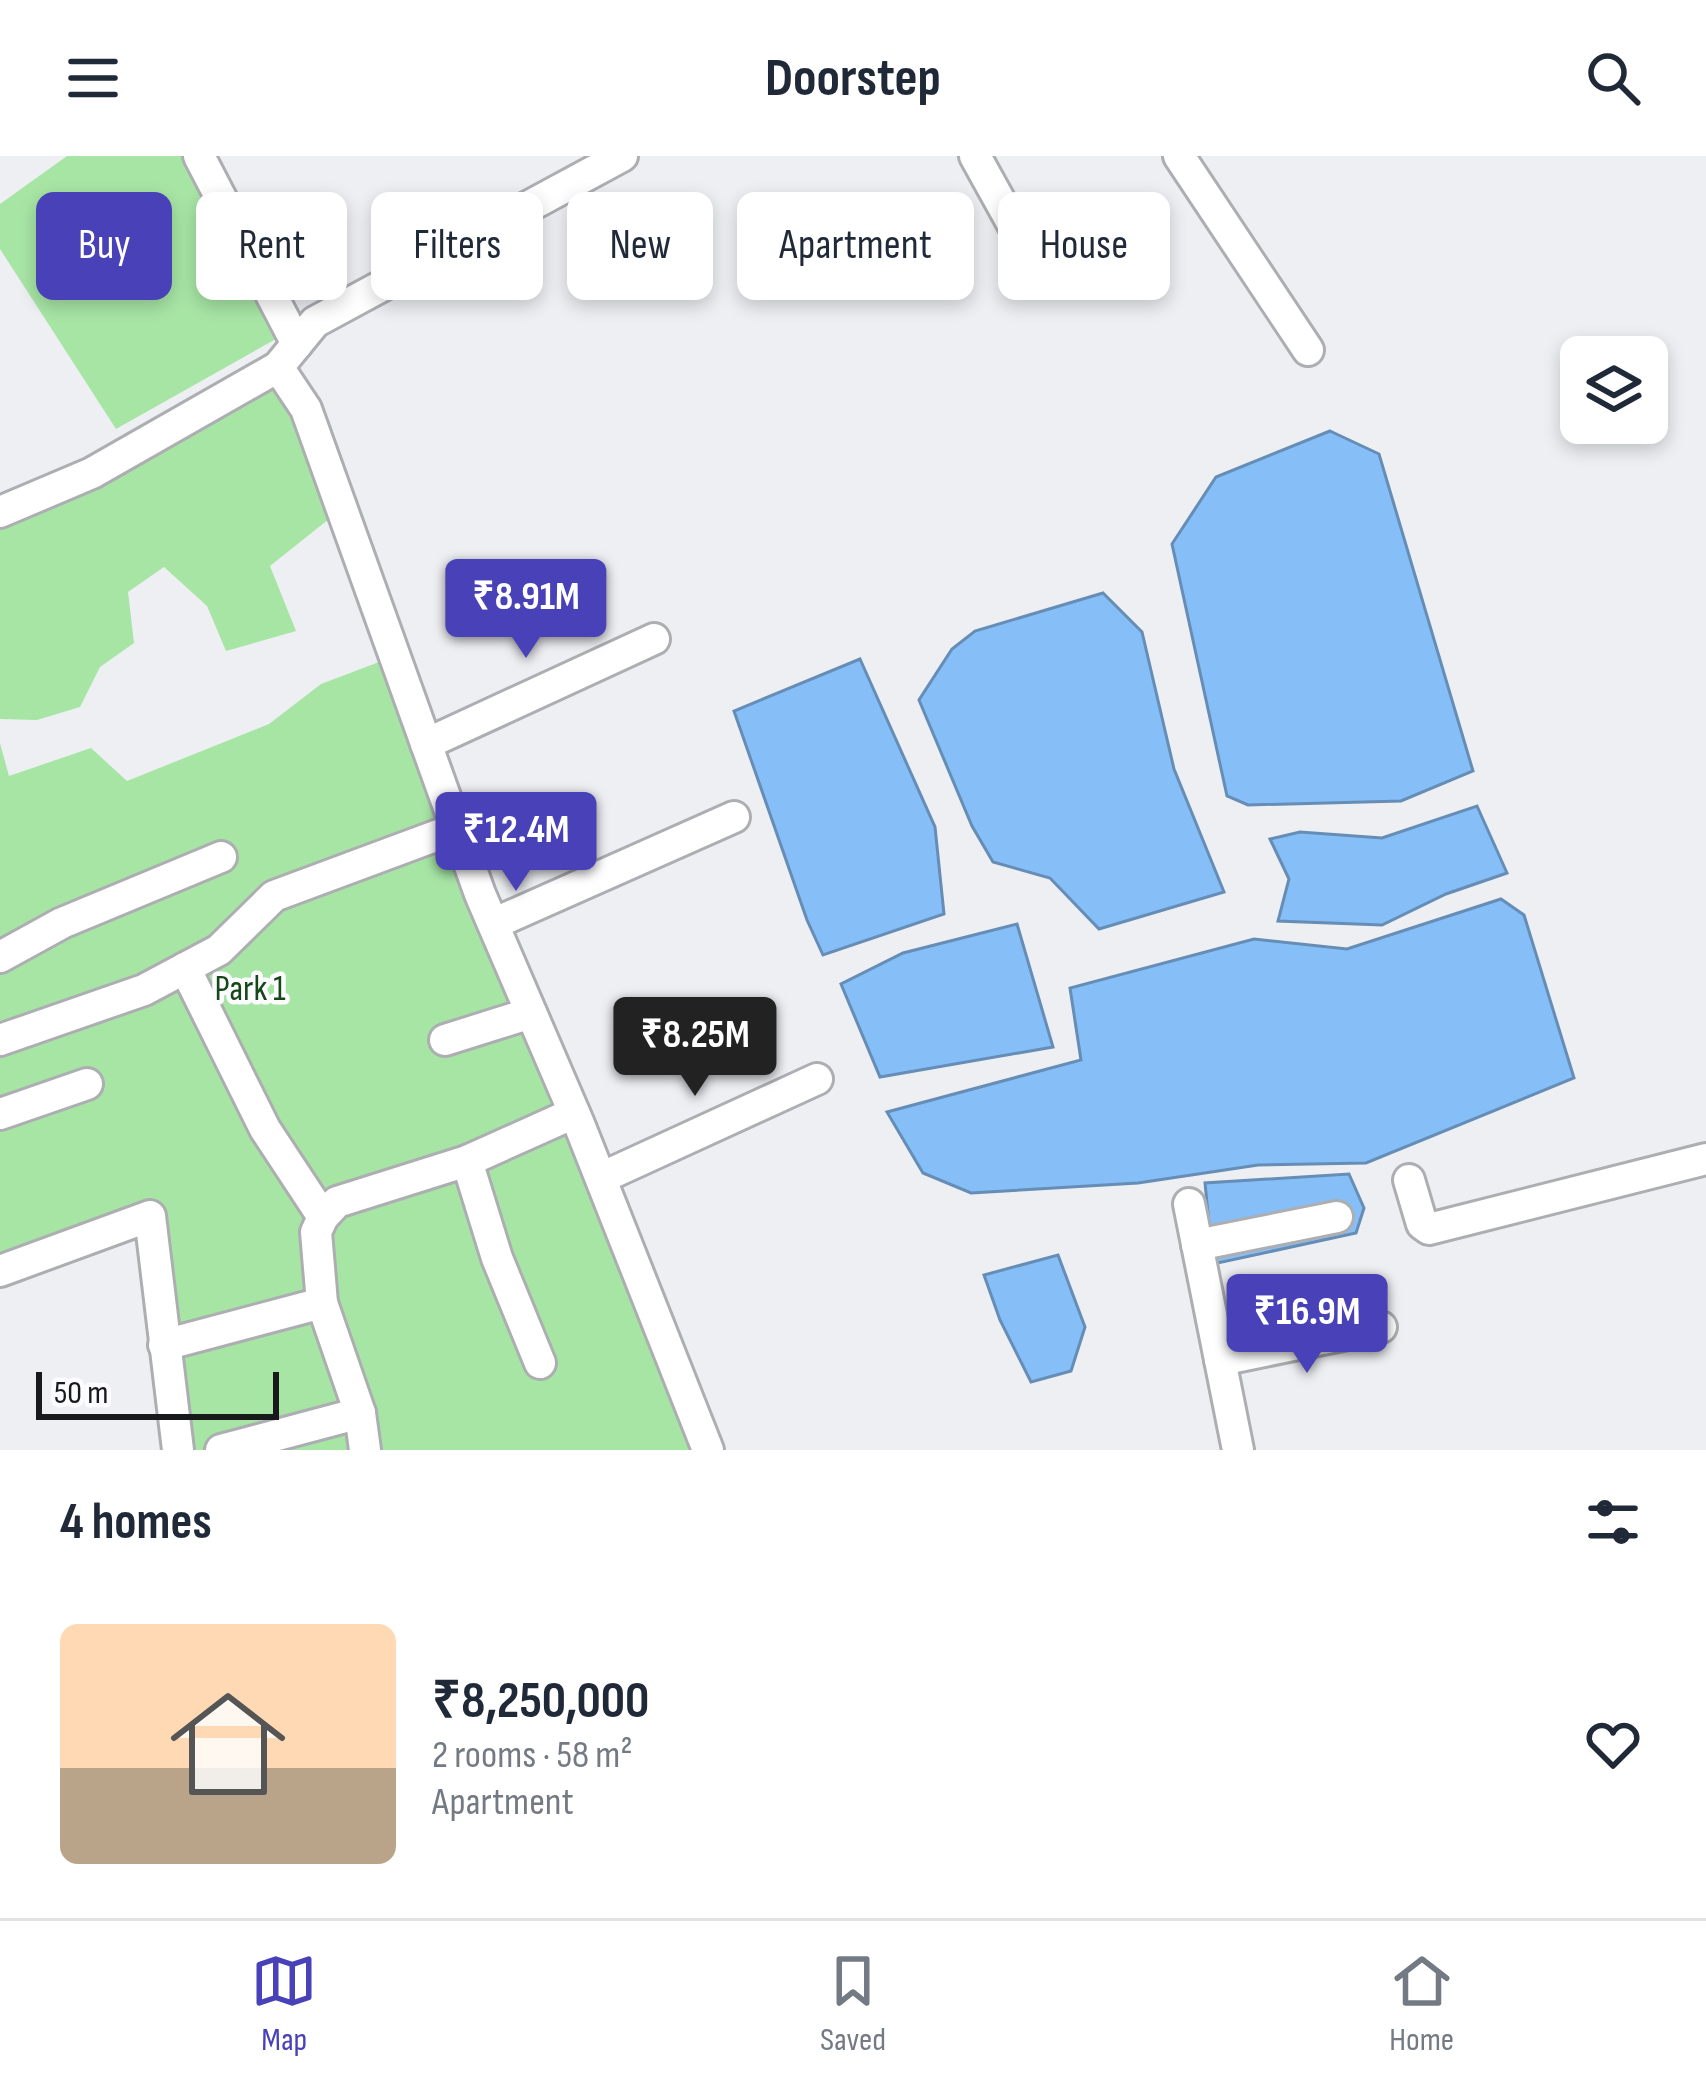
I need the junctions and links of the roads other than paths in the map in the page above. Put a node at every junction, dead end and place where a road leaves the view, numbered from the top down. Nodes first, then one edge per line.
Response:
1 (622, 156) edge
2 (975, 156) edge
3 (1179, 156) edge
4 (210, 160) edge
5 (998, 197) edge
6 (1308, 350) dead end
7 (287, 355) junction
8 (0, 512) edge
9 (654, 639) dead end
10 (426, 744) junction
11 (734, 817) dead end
12 (457, 828) junction
13 (221, 857) dead end
14 (493, 923) junction
15 (0, 956) edge
16 (185, 968) junction
17 (531, 1013) junction
18 (0, 1040) edge
19 (445, 1040) dead end
20 (817, 1079) dead end
21 (87, 1084) dead end
22 (574, 1113) junction
23 (0, 1114) edge
24 (1706, 1159) edge
25 (467, 1161) junction
26 (601, 1178) junction
27 (1409, 1180) dead end
28 (1189, 1204) dead end
29 (1337, 1216) dead end
30 (323, 1217) junction
31 (1197, 1245) junction
32 (0, 1271) edge
33 (322, 1303) junction
34 (1381, 1327) dead end
35 (164, 1345) junction
36 (1220, 1360) junction
37 (540, 1363) dead end
38 (360, 1413) junction
39 (178, 1450) edge
40 (221, 1450) edge
41 (365, 1450) edge
42 (708, 1450) edge
43 (1238, 1450) edge

1 - 7 street
2 - 5 street
3 - 6 street
4 - 7 street
7 - 8 street
7 - 10 street
9 - 10 street
10 - 12 street
11 - 14 street
12 - 14 street
12 - 16 street
13 - 15 street
14 - 17 street
16 - 18 street
16 - 30 street
17 - 19 street
17 - 22 street
20 - 26 street
21 - 23 street
22 - 25 street
22 - 26 street
24 - 27 street
25 - 30 street
25 - 37 street
26 - 42 street
28 - 31 street
29 - 31 street
30 - 33 street
31 - 36 street
32 - 35 street
33 - 35 street
33 - 38 street
34 - 36 street
35 - 39 street
36 - 43 street
38 - 40 street
38 - 41 street

